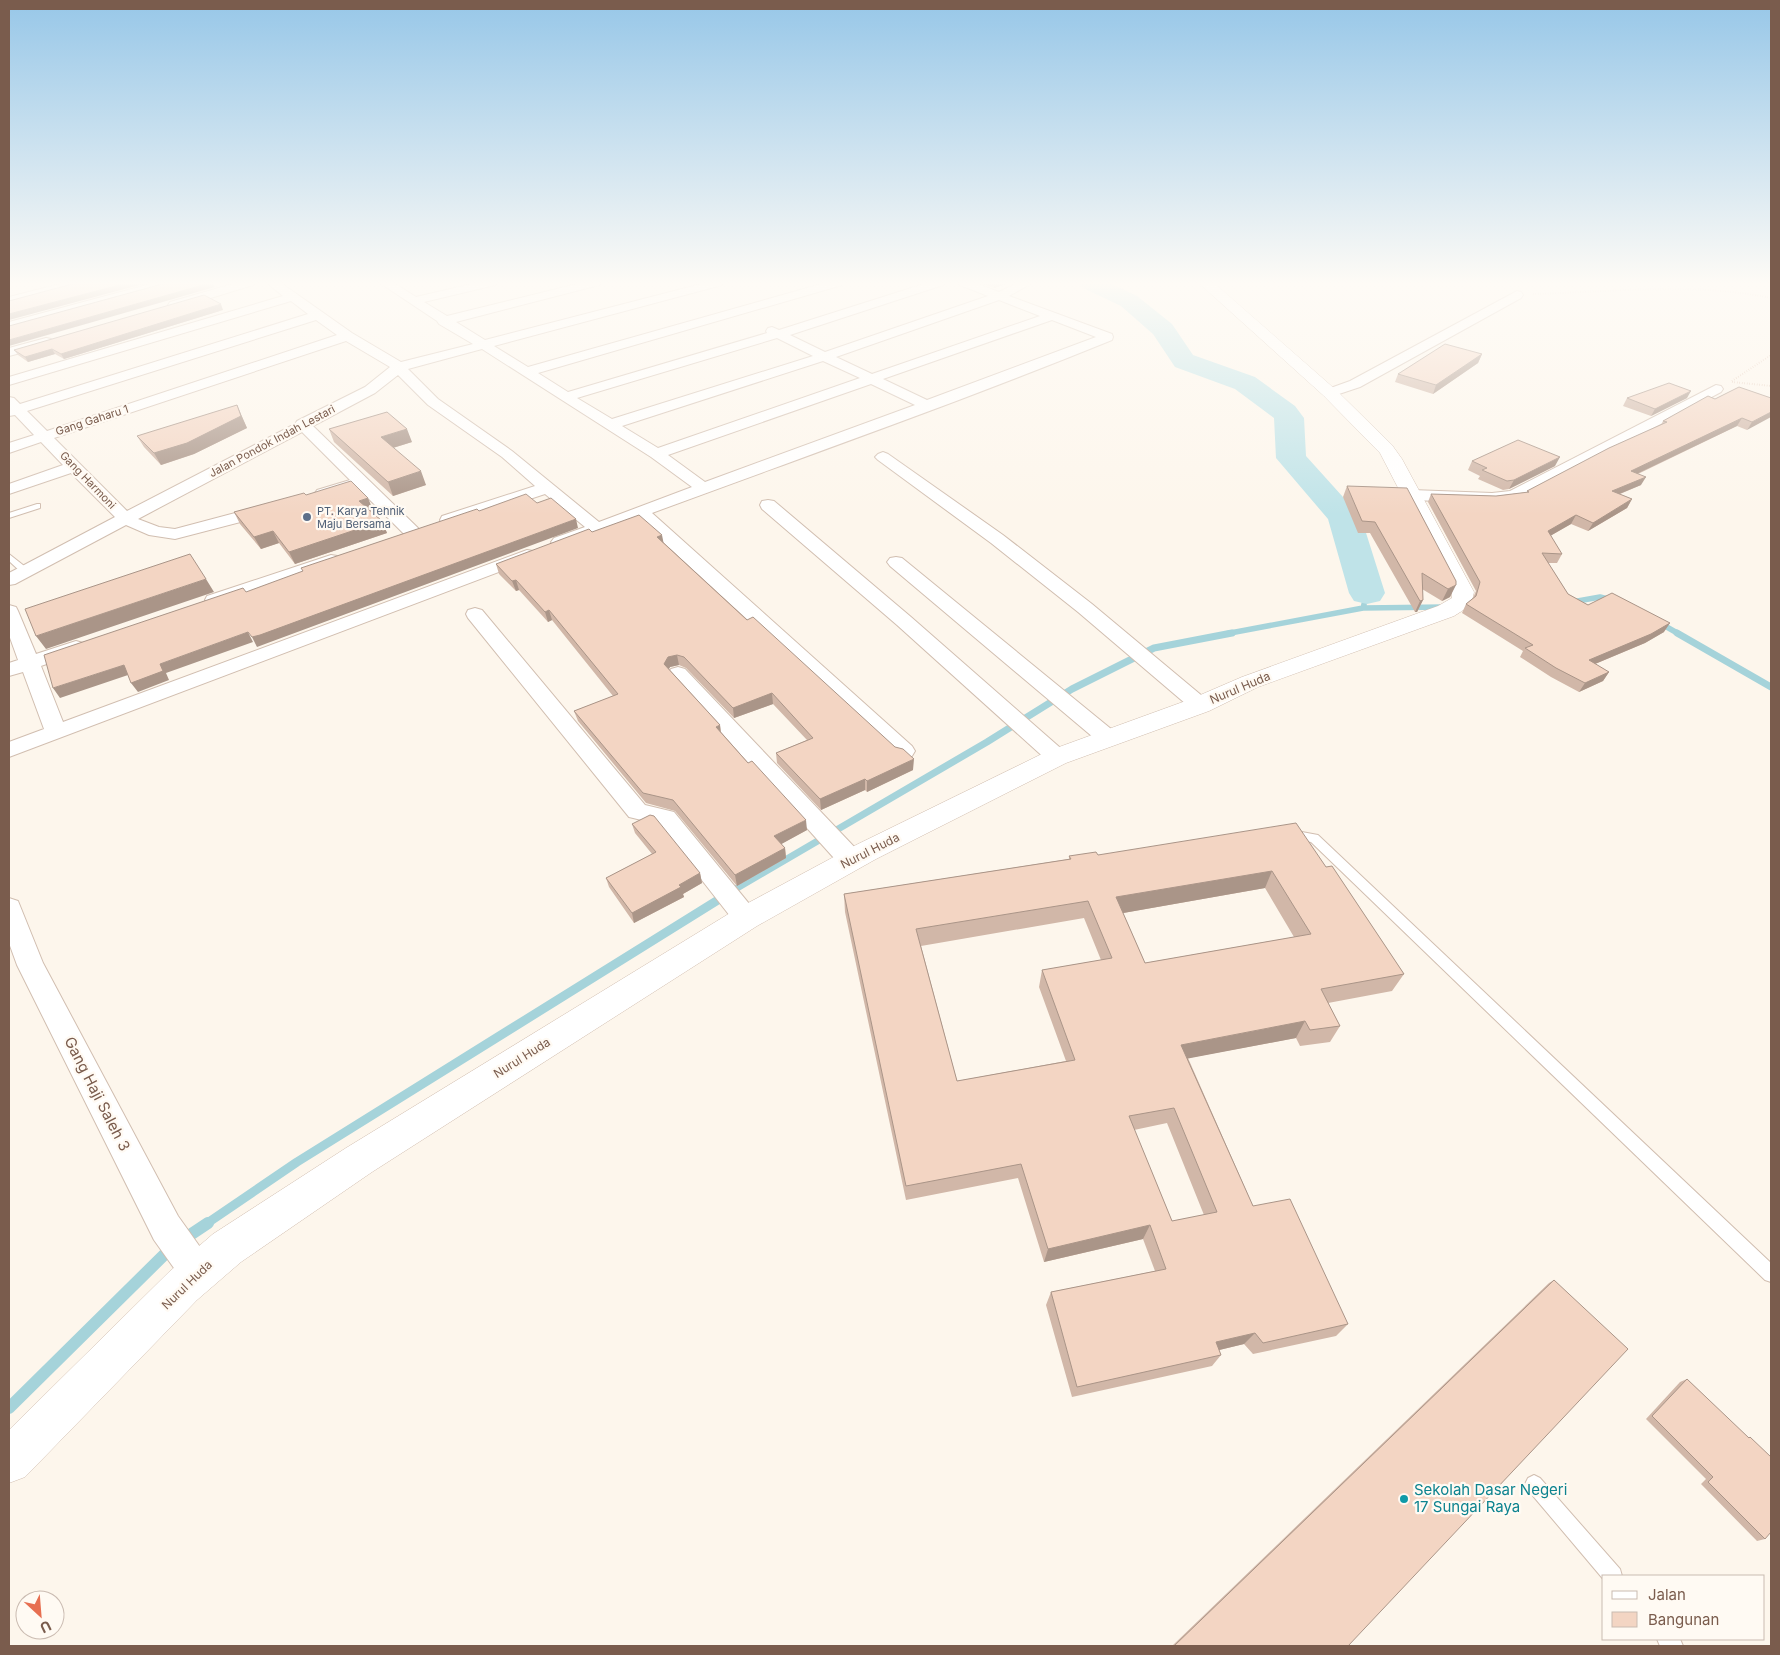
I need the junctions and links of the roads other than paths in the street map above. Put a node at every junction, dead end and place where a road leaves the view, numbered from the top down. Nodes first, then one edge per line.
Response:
1 (79, 360) edge
2 (169, 360) edge
3 (273, 360) edge
4 (386, 360) edge
5 (428, 360) edge
6 (509, 360) edge
7 (568, 360) edge
8 (690, 360) edge
9 (812, 360) edge
10 (833, 360) edge
11 (925, 360) edge
12 (1048, 360) edge
13 (1293, 360) edge
14 (1398, 360) edge
15 (399, 368) junction
16 (527, 372) junction
17 (871, 379) junction
18 (9, 381) edge
19 (1716, 389) dead end
20 (1330, 393) junction
21 (566, 397) junction
22 (928, 406) junction
23 (11, 408) edge
24 (302, 424) junction
25 (609, 425) junction
26 (45, 435) junction
27 (9, 448) edge
28 (656, 454) junction
29 (883, 457) dead end
30 (74, 466) junction
31 (363, 482) junction
32 (547, 488) junction
33 (9, 489) edge
34 (704, 490) junction
35 (1412, 496) junction
36 (309, 497) edge
37 (282, 505) edge
38 (768, 505) dead end
39 (37, 506) dead end
40 (641, 512) junction
41 (9, 516) edge
42 (125, 518) junction
43 (597, 528) junction
44 (412, 532) junction
45 (394, 538) edge
46 (347, 554) edge
47 (9, 557) edge
48 (896, 562) dead end
49 (25, 571) junction
50 (9, 580) edge
51 (198, 605) edge
52 (9, 611) edge
53 (474, 614) dead end
54 (96, 640) edge
55 (30, 662) junction
56 (1152, 665) joint
57 (9, 670) edge
58 (678, 674) dead end
59 (1200, 705) junction
60 (56, 731) junction
61 (1035, 736) joint
62 (1108, 738) junction
63 (9, 750) edge
64 (904, 751) edge
65 (1057, 757) junction
66 (1280, 834) edge
67 (848, 856) junction
68 (9, 908) edge
69 (742, 912) junction
70 (192, 1265) junction
71 (1771, 1274) edge
72 (9, 1460) edge
73 (1534, 1484) dead end
74 (1612, 1575) edge

1 - 18 street
2 - 23 street
3 - 26 street, Gang Gaharu 1
4 - 15 street
5 - 15 street, Jalan Pondok Indah Lestari
6 - 16 street
7 - 16 street
8 - 21 street
9 - 25 street
10 - 17 street
11 - 17 street
12 - 22 street
13 - 20 street, Nurul Huda
14 - 20 street
15 - 24 street, Jalan Pondok Indah Lestari
15 - 32 street
16 - 21 street
17 - 22 street
17 - 28 street
19 - 35 street
20 - 35 street, Nurul Huda
21 - 25 street
22 - 34 street
23 - 26 street, Gang Harmoni
24 - 31 street
24 - 42 street, Jalan Pondok Indah Lestari
25 - 28 street
26 - 27 street, Gang Gaharu 1
26 - 30 street, Gang Harmoni
28 - 34 street
29 - 56 street
30 - 33 street
30 - 42 street, Gang Harmoni
31 - 36 street
31 - 44 street
32 - 43 street
32 - 44 street
34 - 40 street
35 - 59 street, Nurul Huda
37 - 42 street, Gang Harmoni
38 - 61 street
39 - 41 lane
40 - 43 street
40 - 64 street
42 - 49 street, Jalan Pondok Indah Lestari
43 - 60 street
44 - 45 street
46 - 51 street
47 - 49 lane
48 - 62 street
49 - 50 street, Jalan Pondok Indah Lestari
52 - 55 street
53 - 69 street
54 - 55 street
55 - 57 street
55 - 60 street
56 - 59 street
58 - 67 street
59 - 62 street, Nurul Huda
60 - 63 street
61 - 65 street
62 - 65 street, Nurul Huda
65 - 67 street, Nurul Huda
66 - 71 lane
67 - 69 street, Nurul Huda
68 - 70 street, Gang Haji Saleh 3
69 - 70 street, Nurul Huda
70 - 72 street, Nurul Huda
73 - 74 lane

